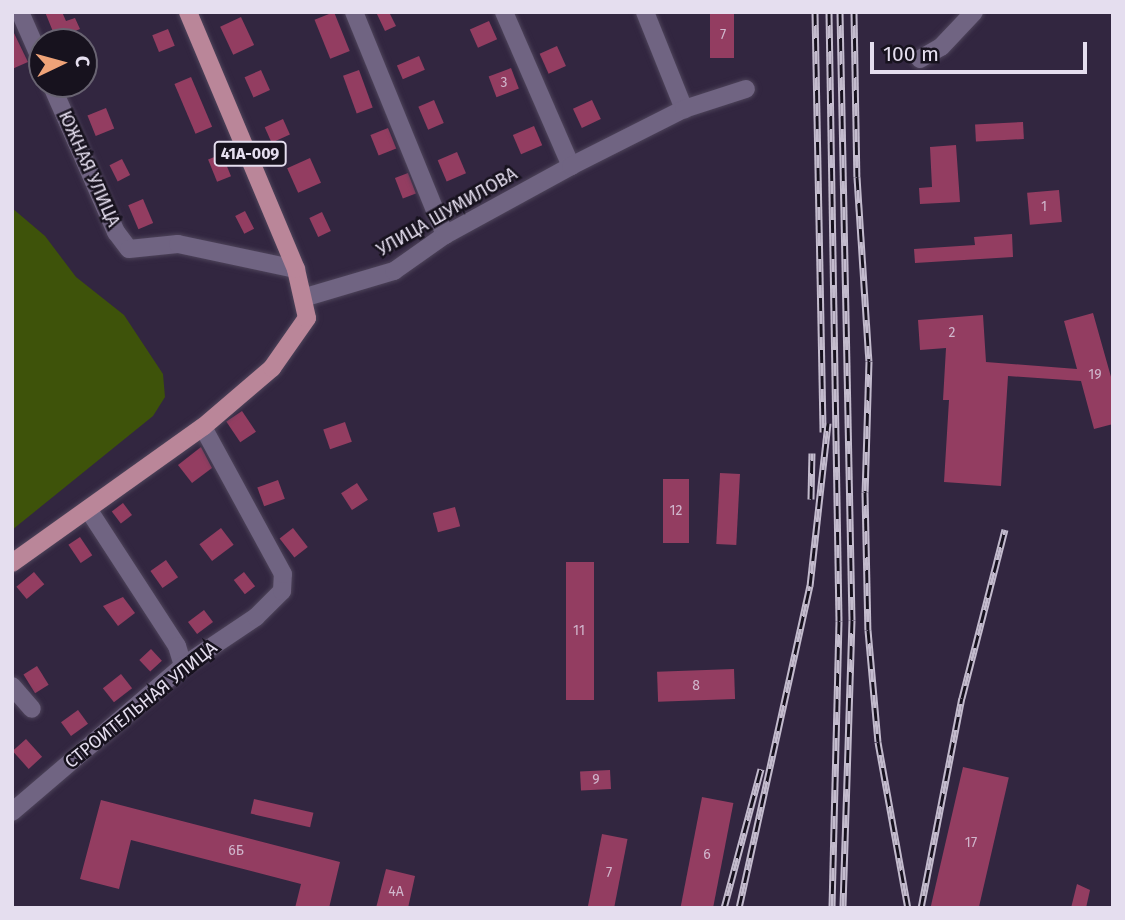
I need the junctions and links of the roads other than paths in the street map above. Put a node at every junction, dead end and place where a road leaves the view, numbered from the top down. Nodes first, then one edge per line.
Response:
1 (20, 12) edge
2 (188, 12) edge
3 (354, 12) edge
4 (505, 12) edge
5 (645, 12) edge
6 (974, 12) edge
7 (28, 30) edge
8 (920, 59) dead end
9 (746, 89) dead end
10 (57, 98) edge
11 (684, 109) junction
12 (572, 166) junction
13 (445, 235) junction
14 (296, 269) junction
15 (306, 297) junction
16 (203, 427) junction
17 (88, 509) junction
18 (12, 563) edge
19 (183, 666) junction
20 (12, 686) edge
21 (32, 709) dead end
22 (12, 812) edge

1 - 7 street
2 - 14 main road, 41А-009
3 - 13 street
4 - 12 street
5 - 11 street
6 - 8 street
9 - 11 street, УЛИЦА ШУМИЛОВА
10 - 14 street, ЮЖНАЯ УЛИЦА
11 - 12 street, УЛИЦА ШУМИЛОВА
12 - 13 street, УЛИЦА ШУМИЛОВА
13 - 15 street, УЛИЦА ШУМИЛОВА
14 - 15 main road, 41А-009
15 - 16 main road
16 - 17 main road
16 - 19 street, СТРОИТЕЛЬНАЯ УЛИЦА
17 - 18 main road
17 - 19 street
19 - 22 street, СТРОИТЕЛЬНАЯ УЛИЦА
20 - 21 street

